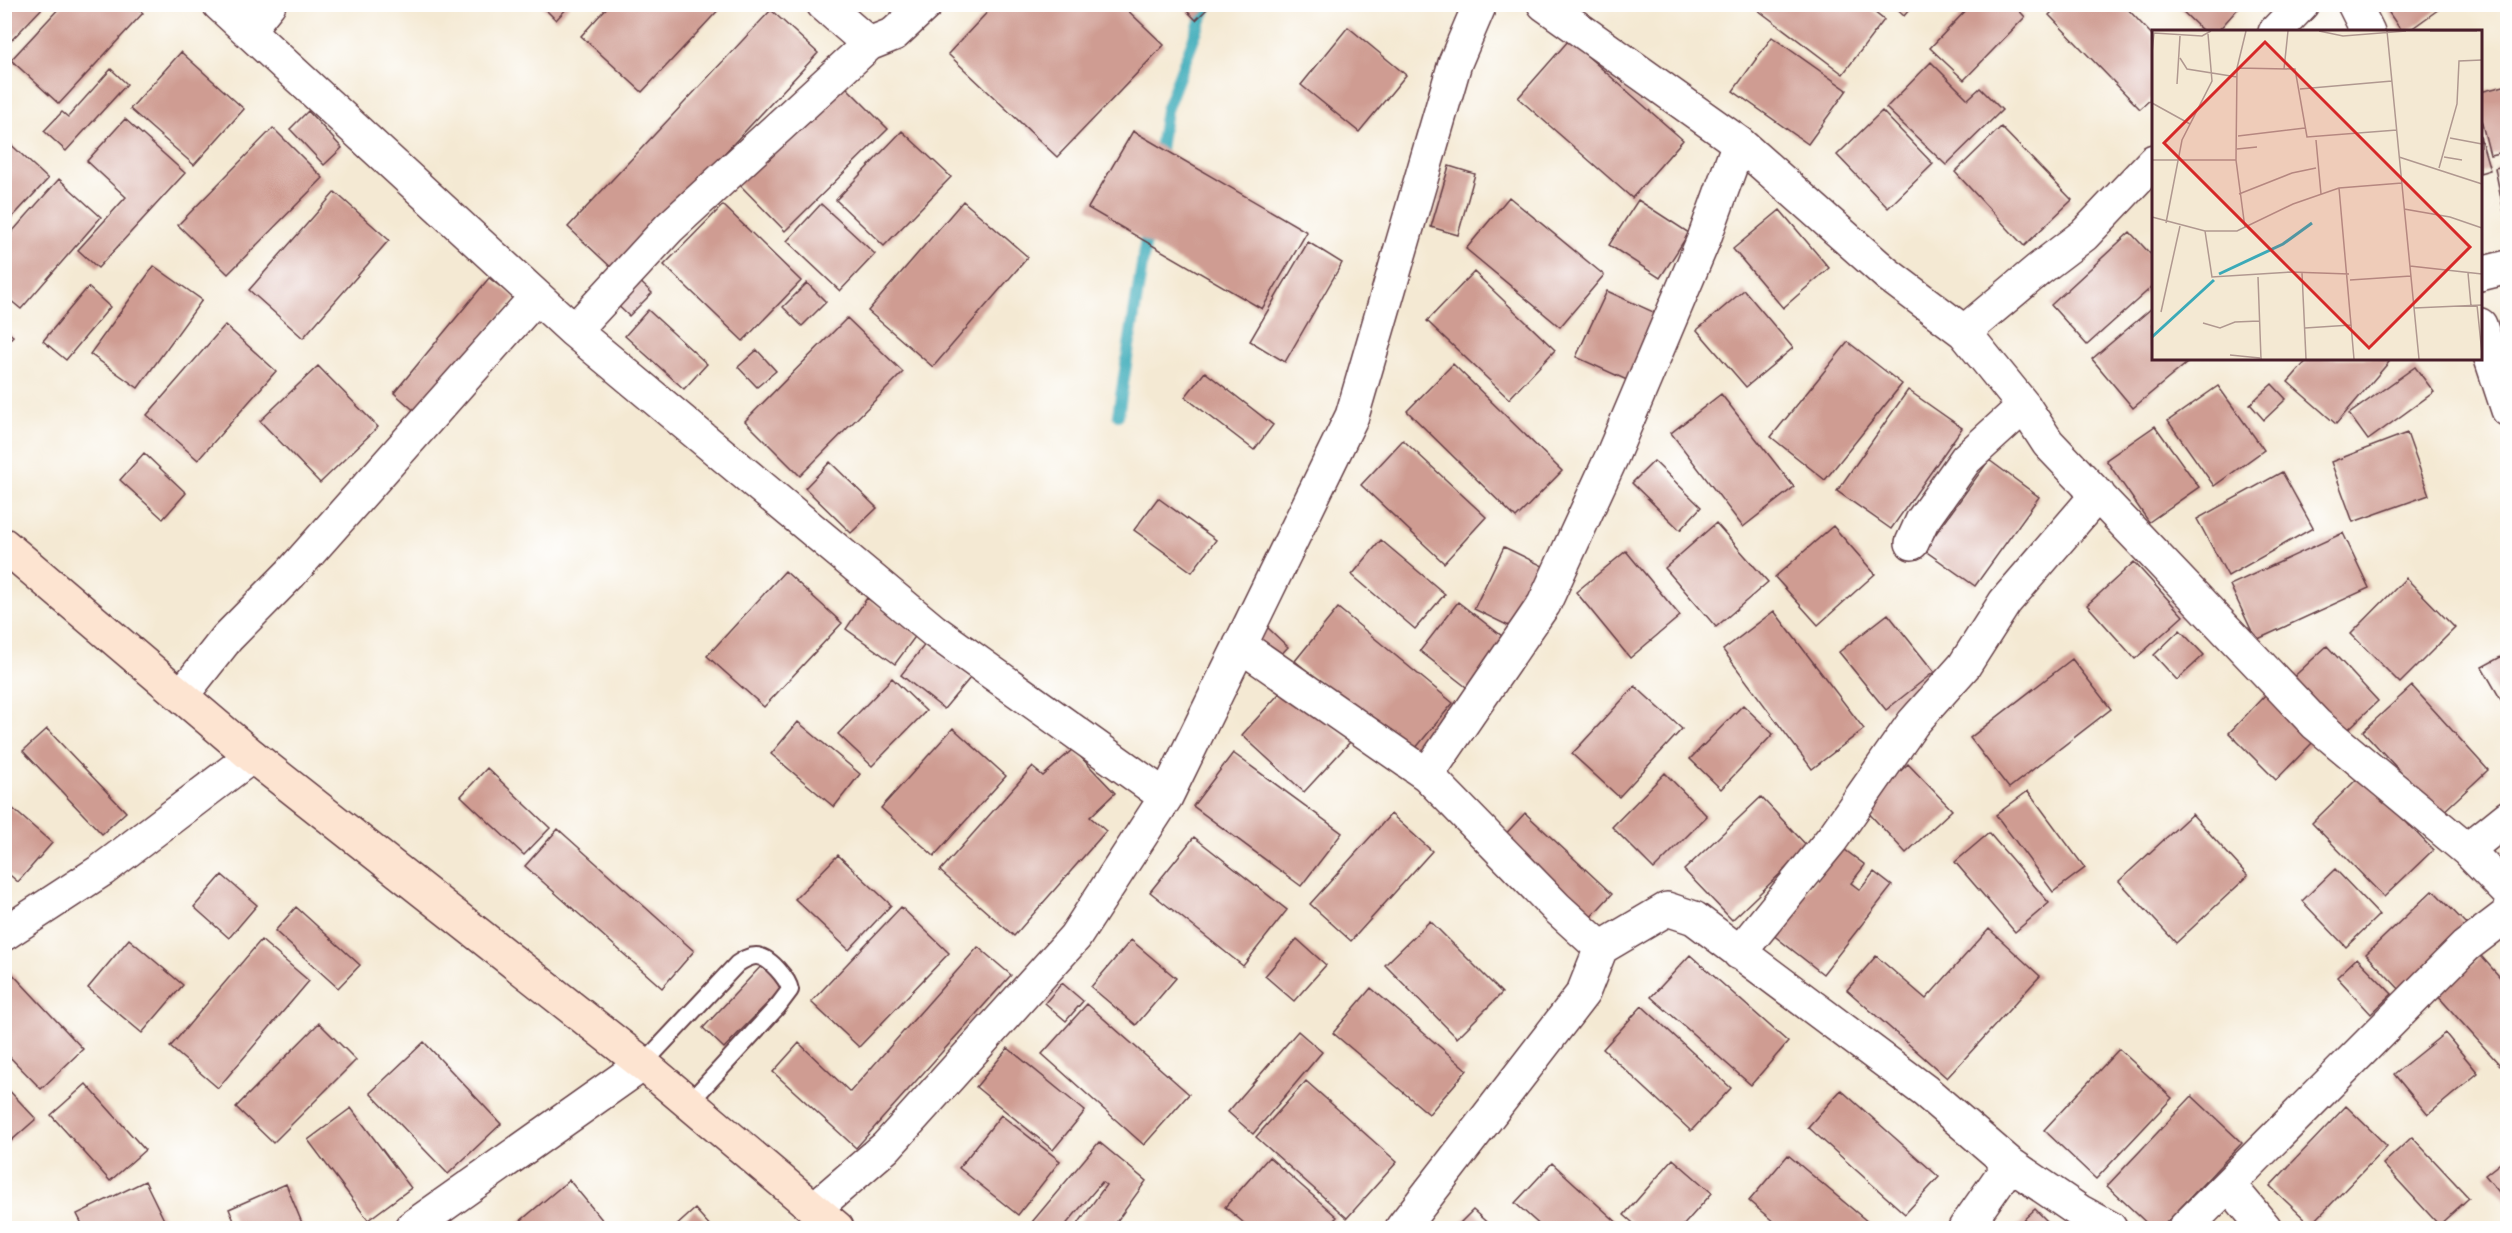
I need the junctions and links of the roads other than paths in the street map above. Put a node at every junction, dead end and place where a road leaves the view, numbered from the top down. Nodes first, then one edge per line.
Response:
1 (219, 4) edge
2 (269, 4) edge
3 (823, 4) edge
4 (926, 4) edge
5 (1480, 4) edge
6 (1544, 4) edge
7 (2302, 4) edge
8 (2354, 4) edge
9 (248, 30) junction
10 (2277, 30) edge
11 (2367, 30) edge
12 (869, 44) junction
13 (1739, 143) junction
14 (2152, 163) edge
15 (2508, 267) edge
16 (2482, 274) edge
17 (536, 297) junction
18 (2482, 328) edge
19 (574, 331) junction
20 (1964, 332) junction
21 (2024, 406) junction
22 (2508, 410) edge
23 (2098, 494) junction
24 (1912, 543) dead end
25 (4, 545) edge
26 (1240, 645) junction
27 (182, 695) junction
28 (252, 756) junction
29 (1427, 775) junction
30 (1166, 797) junction
31 (2508, 817) edge
32 (2467, 850) junction
33 (2508, 892) edge
34 (2508, 914) edge
35 (4, 934) edge
36 (1601, 948) junction
37 (1739, 953) junction
38 (643, 1064) junction
39 (689, 1103) junction
40 (2010, 1164) junction
41 (2229, 1185) junction
42 (825, 1219) edge
43 (411, 1228) edge
44 (1402, 1228) edge
45 (1965, 1228) edge
46 (2110, 1228) edge
47 (2185, 1228) edge
48 (2265, 1228) edge

1 - 9 street
2 - 9 street
3 - 12 street
4 - 12 street
5 - 26 street
6 - 13 street
7 - 10 street
8 - 11 street
9 - 17 street
12 - 19 street
13 - 20 street
13 - 29 street
14 - 20 street
15 - 16 street
17 - 19 street
17 - 27 street
18 - 22 street
19 - 30 street
20 - 21 street
21 - 23 street
21 - 24 street
23 - 32 street
23 - 37 street
25 - 27 main road
26 - 29 street
26 - 30 street
27 - 28 main road
28 - 35 street
28 - 38 main road
29 - 36 street
30 - 42 street
31 - 32 street
32 - 33 street
34 - 41 street
36 - 37 street
36 - 44 street
37 - 40 street
38 - 39 main road
38 - 39 lane
38 - 43 street
39 - 42 main road
40 - 45 street
40 - 46 street
41 - 47 street
41 - 48 street

